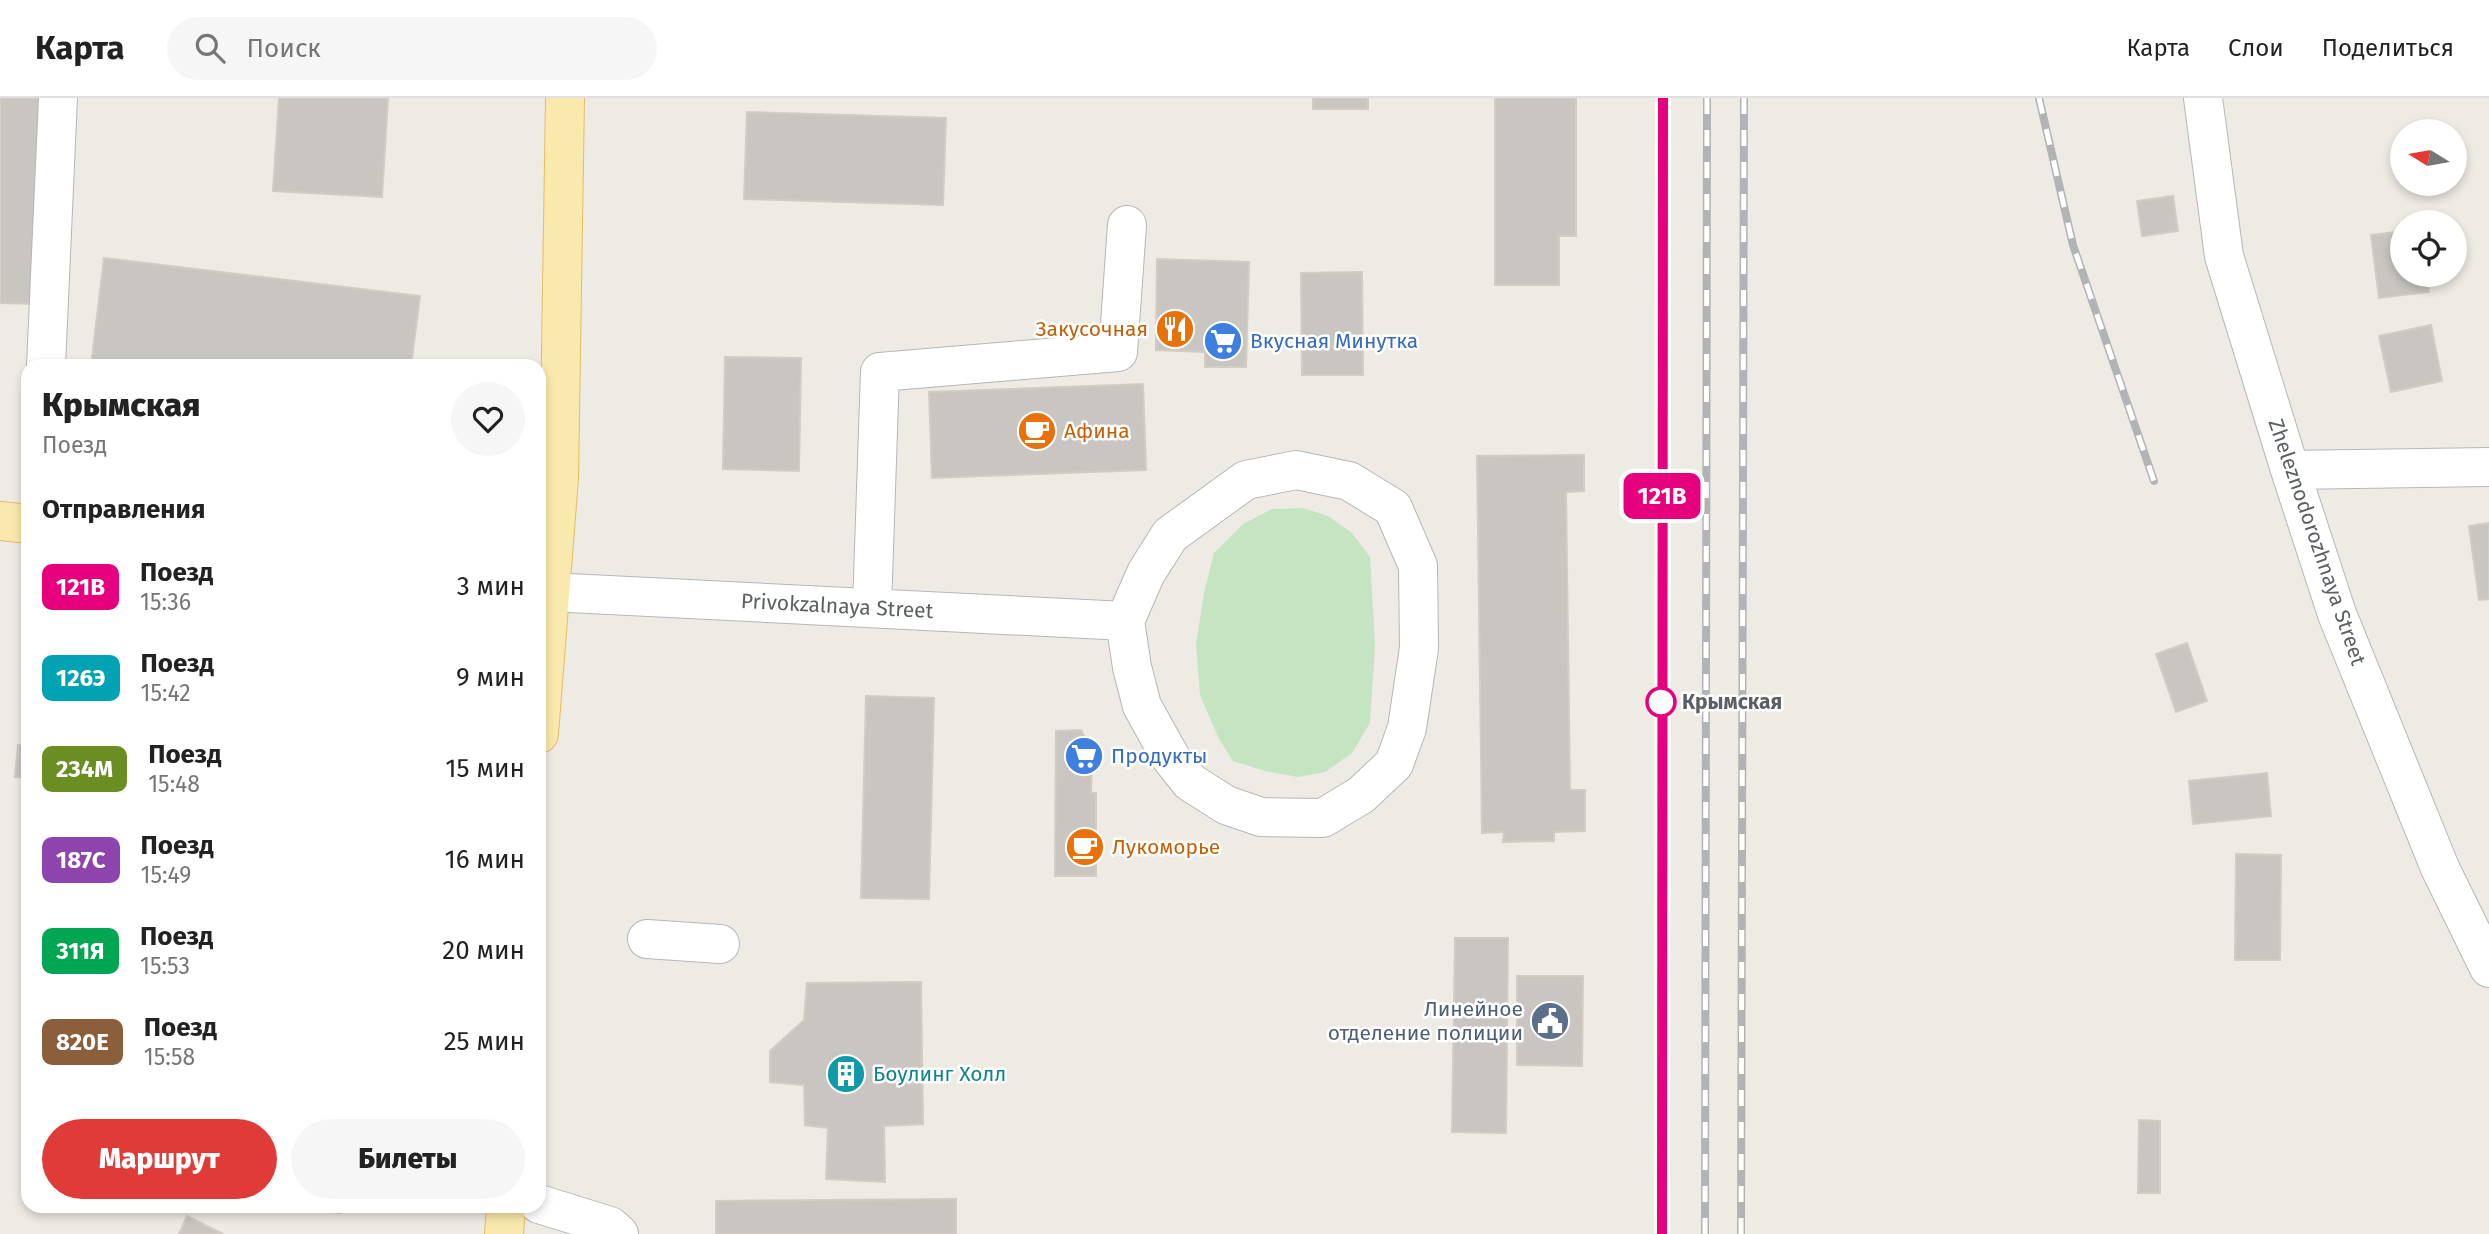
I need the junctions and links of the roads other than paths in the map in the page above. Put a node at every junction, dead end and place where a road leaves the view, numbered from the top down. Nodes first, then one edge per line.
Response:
1 (58, 98) edge
2 (565, 98) edge
3 (2203, 98) edge
4 (1127, 225) dead end
5 (46, 359) edge
6 (2489, 467) edge
7 (2290, 470) junction
8 (0, 521) edge
9 (21, 523) edge
10 (546, 576) edge
11 (546, 591) edge
12 (872, 607) junction
13 (1125, 621) junction
14 (647, 939) dead end
15 (720, 944) dead end
16 (2489, 968) edge
17 (546, 1206) edge
18 (505, 1213) edge
19 (503, 1234) edge
20 (619, 1234) edge

1 - 5 street
2 - 10 main road
3 - 7 street, Zheleznodorozhnaya Street
4 - 12 street
6 - 7 street
7 - 16 street, Zheleznodorozhnaya Street
8 - 9 main road
11 - 12 street, Privokzalnaya Street
12 - 13 street, Privokzalnaya Street
13 - 13 street
14 - 15 street
17 - 20 street
18 - 19 main road

